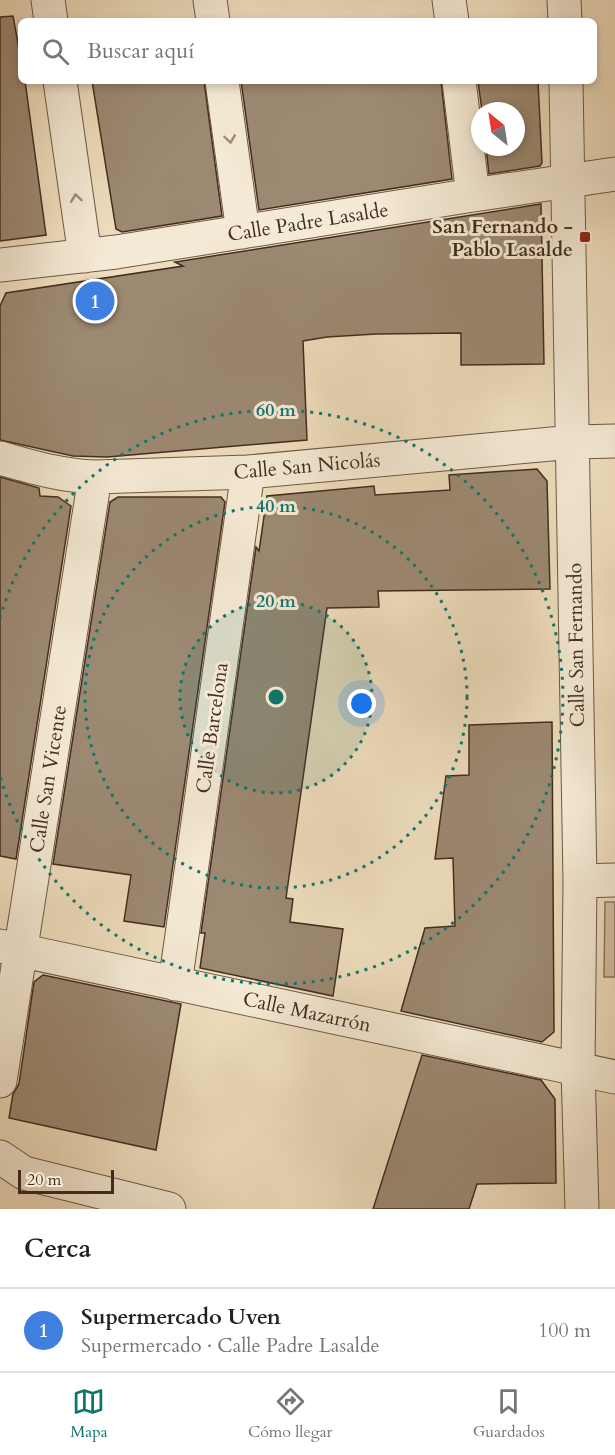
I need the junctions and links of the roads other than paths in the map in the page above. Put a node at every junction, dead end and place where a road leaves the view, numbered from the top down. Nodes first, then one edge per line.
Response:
1 (48, 0) edge
2 (210, 0) edge
3 (449, 0) edge
4 (564, 0) edge
5 (51, 18) edge
6 (213, 18) edge
7 (452, 18) edge
8 (565, 18) edge
9 (60, 84) edge
10 (222, 84) edge
11 (459, 84) edge
12 (566, 84) edge
13 (615, 174) edge
14 (568, 181) junction
15 (473, 195) junction
16 (243, 232) junction
17 (85, 256) junction
18 (0, 265) edge
19 (615, 441) edge
20 (573, 442) junction
21 (0, 458) edge
22 (248, 472) junction
23 (95, 477) junction
24 (615, 880) edge
25 (580, 881) junction
26 (11, 948) edge
27 (175, 984) junction
28 (578, 1069) junction
29 (615, 1077) edge
30 (0, 1081) edge
31 (0, 1157) edge
32 (169, 1209) edge
33 (582, 1209) edge

1 - 5 street
2 - 6 street
3 - 7 street
4 - 8 street
17 -> 9 street
10 -> 16 street
11 - 15 street
12 - 14 street, Calle San Fernando
13 - 14 street, Calle Padre Lasalde
14 - 15 street, Calle Padre Lasalde
14 - 20 street, Calle San Fernando
15 - 16 street, Calle Padre Lasalde
16 - 17 street, Calle Padre Lasalde
17 - 18 street, Calle Padre Lasalde
19 - 20 street, Calle San Nicolás
20 - 22 street, Calle San Nicolás
20 - 25 street, Calle San Fernando
21 - 23 street, Calle San Nicolás
22 - 23 street, Calle San Nicolás
22 - 27 street, Calle Barcelona
23 - 26 street, Calle San Vicente
24 - 25 street
25 - 28 street, Calle San Fernando
26 - 27 street, Calle Mazarrón
26 - 30 street, Calle San Vicente
27 - 28 street, Calle Mazarrón
28 - 29 street, Calle Mazarrón
28 - 33 street, Calle San Fernando
31 - 32 street

